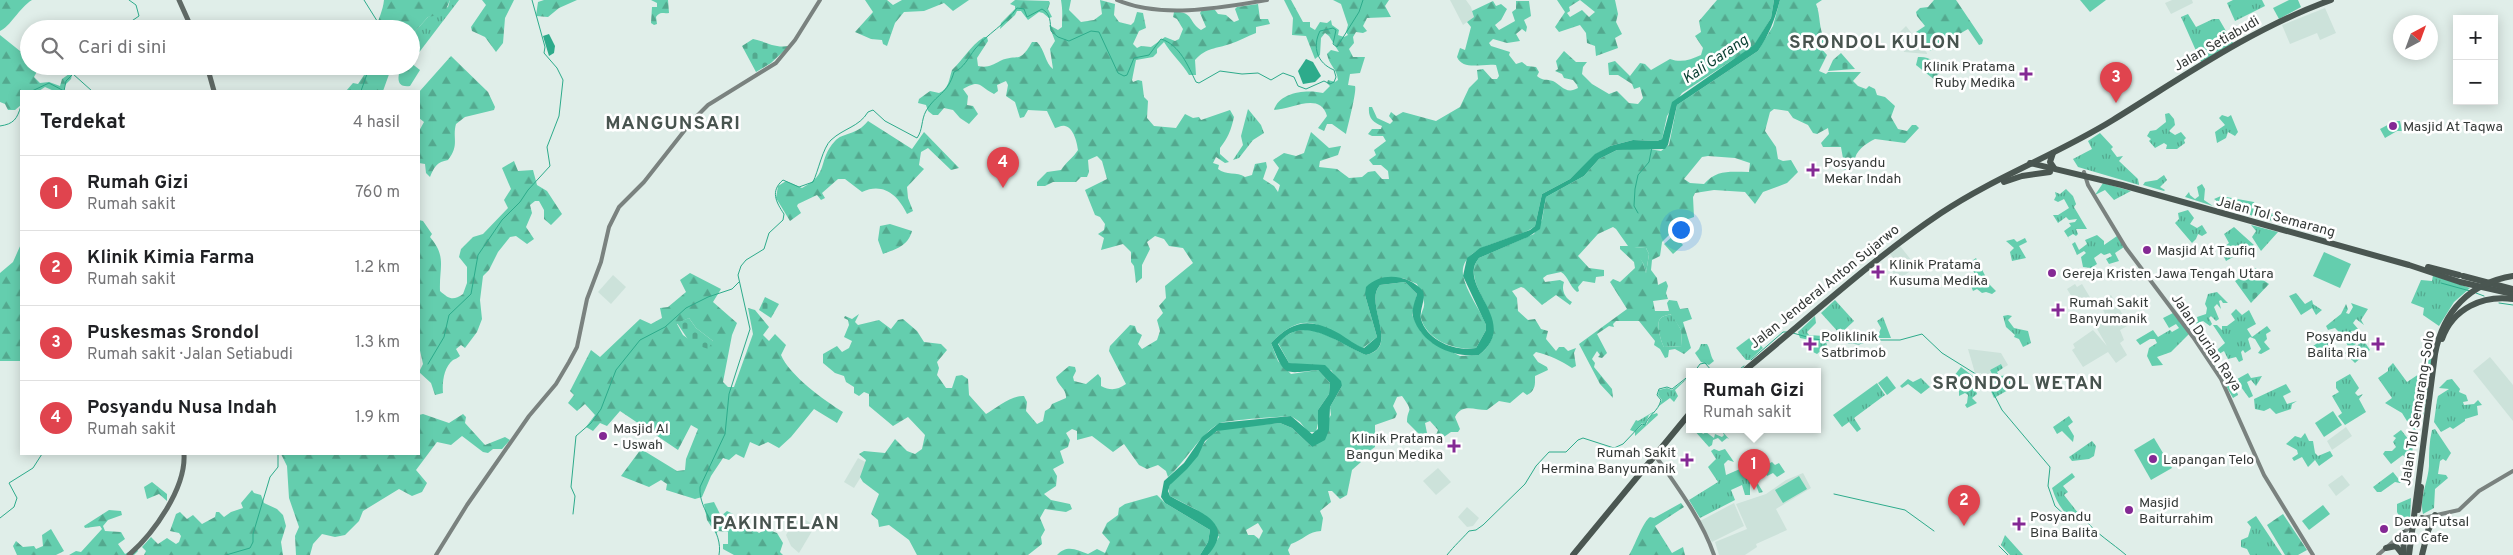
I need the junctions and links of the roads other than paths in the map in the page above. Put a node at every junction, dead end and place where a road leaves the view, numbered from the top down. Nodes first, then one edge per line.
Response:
1 (179, 0) edge
2 (820, 0) edge
3 (1117, 0) edge
4 (1267, 0) edge
5 (2331, 0) edge
6 (188, 20) edge
7 (210, 75) edge
8 (214, 90) edge
9 (2118, 115) junction
10 (2053, 153) junction
11 (2031, 163) junction
12 (2057, 170) junction
13 (2084, 174) junction
14 (1990, 185) junction
15 (1925, 222) junction
16 (2513, 276) edge
17 (2513, 289) edge
18 (2513, 294) edge
19 (2513, 300) edge
20 (1789, 332) junction
21 (1744, 368) edge
22 (1747, 368) edge
23 (1686, 418) edge
24 (1686, 423) edge
25 (184, 455) edge
26 (1656, 457) junction
27 (2513, 471) edge
28 (2435, 515) junction
29 (2417, 516) junction
30 (1600, 525) junction
31 (2428, 531) junction
32 (2403, 533) junction
33 (2413, 536) junction
34 (2386, 548) junction
35 (129, 555) edge
36 (436, 555) edge
37 (1572, 555) edge
38 (1577, 555) edge
39 (1714, 555) edge
40 (2313, 555) edge
41 (2378, 555) edge
42 (2403, 555) edge
43 (2409, 555) edge
44 (2413, 555) edge
45 (2422, 555) edge

1 - 6 main road
2 - 36 main road
3 - 4 main road
5 - 9 highway, Jalan Setiabudi
7 - 8 main road
9 - 10 highway, Jalan Setiabudi
9 - 11 highway, Jalan Setiabudi
10 - 11 highway, Jalan Setiabudi
10 - 12 highway
11 - 12 highway, Jalan Tol Semarang
11 - 14 highway, Jalan Setiabudi
11 - 15 highway, Jalan Setiabudi
12 - 13 highway, Jalan Tol Semarang
12 - 14 highway
13 - 17 highway, Jalan Tol Semarang
13 - 18 highway, Jalan Tol Semarang
13 - 40 main road, Jalan Durian Raya
14 - 15 highway, Jalan Setiabudi
15 - 20 highway, Jalan Jenderal Anton Sujarwo
16 - 29 highway, Jalan Tol Semarang–Solo
19 - 29 highway, Jalan Tol Semarang–Solo
20 - 21 highway, Jalan Jenderal Anton Sujarwo
20 - 22 highway, Jalan Jenderal Anton Sujarwo
23 - 26 highway
24 - 26 highway
25 - 35 main road
26 - 30 highway
26 - 39 main road
27 - 28 main road
28 - 29 main road
28 - 31 highway
29 - 31 highway
29 - 32 main road
29 - 33 highway, Jalan Tol Semarang–Solo
30 - 37 highway
30 - 38 highway
31 - 45 highway
32 - 34 main road
32 - 42 highway
33 - 43 highway, Jalan Tol Semarang–Solo
33 - 44 highway, Jalan Tol Semarang–Solo
34 - 41 main road
34 - 42 highway

